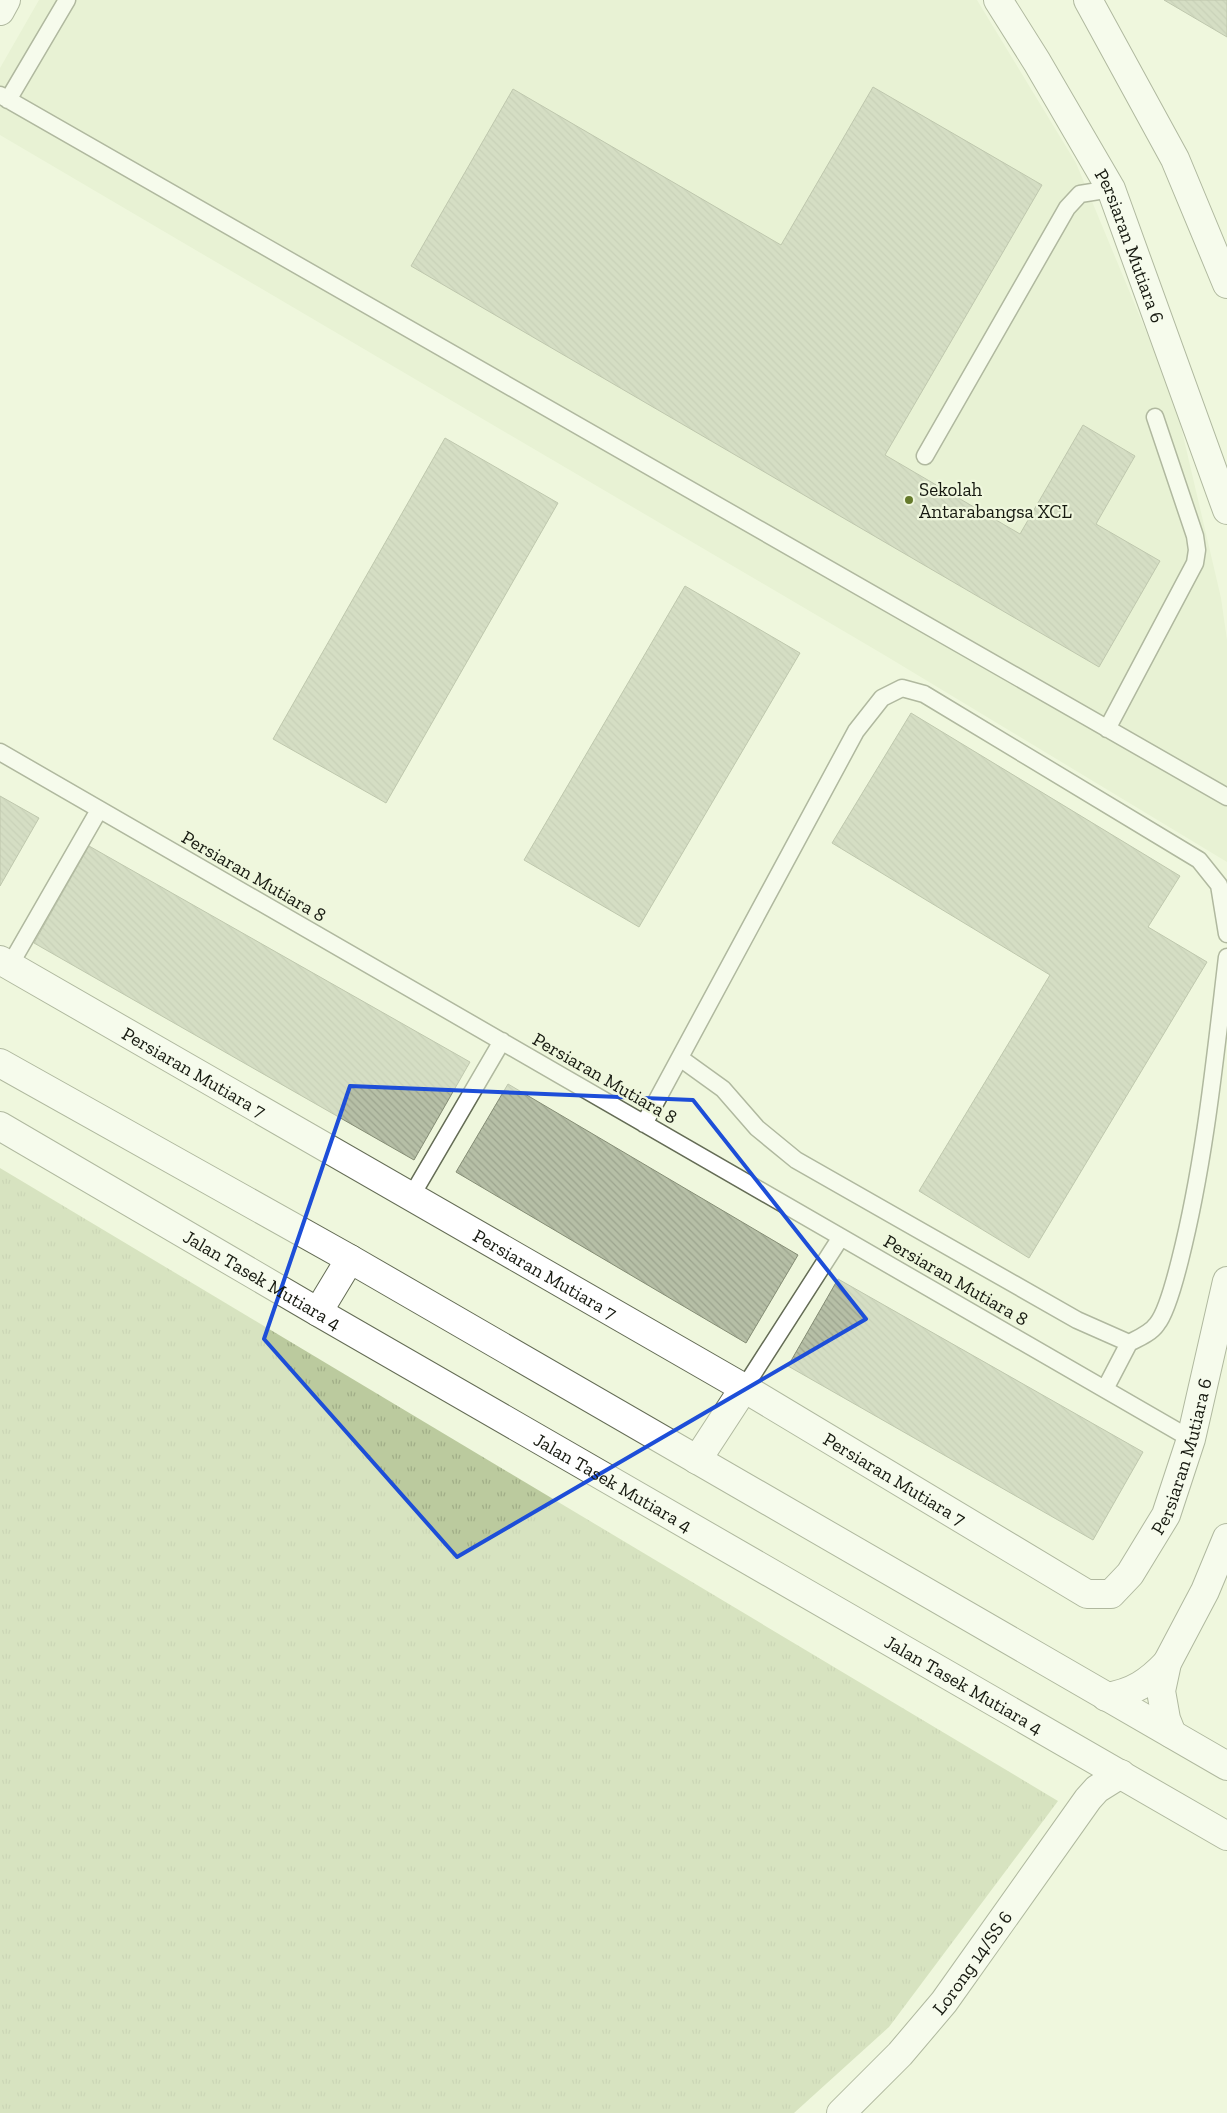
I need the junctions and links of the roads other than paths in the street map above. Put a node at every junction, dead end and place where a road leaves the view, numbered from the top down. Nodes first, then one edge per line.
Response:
1 (6, 0) edge
2 (66, 0) edge
3 (998, 0) edge
4 (1088, 0) edge
5 (0, 10) edge
6 (4, 98) edge
7 (1112, 188) junction
8 (1227, 284) edge
9 (1155, 417) dead end
10 (925, 456) dead end
11 (1227, 510) edge
12 (1107, 729) junction
13 (0, 752) edge
14 (1227, 798) edge
15 (99, 810) junction
16 (1227, 934) edge
17 (1227, 957) edge
18 (3, 968) edge
19 (502, 1041) junction
20 (680, 1058) junction
21 (0, 1063) edge
22 (644, 1124) junction
23 (0, 1126) edge
24 (412, 1196) junction
25 (841, 1237) junction
26 (350, 1260) junction
27 (1227, 1280) edge
28 (318, 1312) junction
29 (1129, 1343) junction
30 (744, 1388) junction
31 (1105, 1389) junction
32 (1191, 1438) junction
33 (697, 1460) junction
34 (1227, 1538) edge
35 (1087, 1594) joint
36 (1167, 1663) junction
37 (1106, 1697) junction
38 (1172, 1734) junction
39 (1087, 1754) junction
40 (1227, 1766) edge
41 (1121, 1774) junction
42 (1088, 1799) junction
43 (1227, 1836) edge
44 (841, 2113) edge

1 - 5 street
2 - 6 lane
3 - 7 street, Persiaran Mutiara 6
4 - 8 street
6 - 12 lane
7 - 10 lane
7 - 11 street, Persiaran Mutiara 6
9 - 12 lane
12 - 14 lane
13 - 15 lane, Persiaran Mutiara 8
15 - 18 lane
15 - 19 lane, Persiaran Mutiara 8
16 - 20 lane
17 - 29 lane
18 - 24 street, Persiaran Mutiara 7
19 - 22 lane, Persiaran Mutiara 8
19 - 24 lane
20 - 22 lane
20 - 29 lane
21 - 26 street
22 - 25 lane, Persiaran Mutiara 8
23 - 28 street, Jalan Tasek Mutiara 4
24 - 30 street, Persiaran Mutiara 7
25 - 30 lane
25 - 31 lane, Persiaran Mutiara 8
26 - 28 street
26 - 33 street
27 - 32 street, Persiaran Mutiara 6
28 - 39 street, Jalan Tasek Mutiara 4
29 - 31 lane
30 - 33 street
30 - 35 street, Persiaran Mutiara 7
31 - 32 lane, Persiaran Mutiara 8
32 - 35 street, Persiaran Mutiara 6
33 - 37 street
34 - 36 street
36 - 37 street
36 - 38 street
37 - 38 street
38 - 40 street
39 - 41 street, Jalan Tasek Mutiara 4
39 - 42 street
41 - 42 street, Lorong 14/SS 6
41 - 43 street, Jalan Tasek Mutiara 4
42 - 44 street, Lorong 14/SS 6

